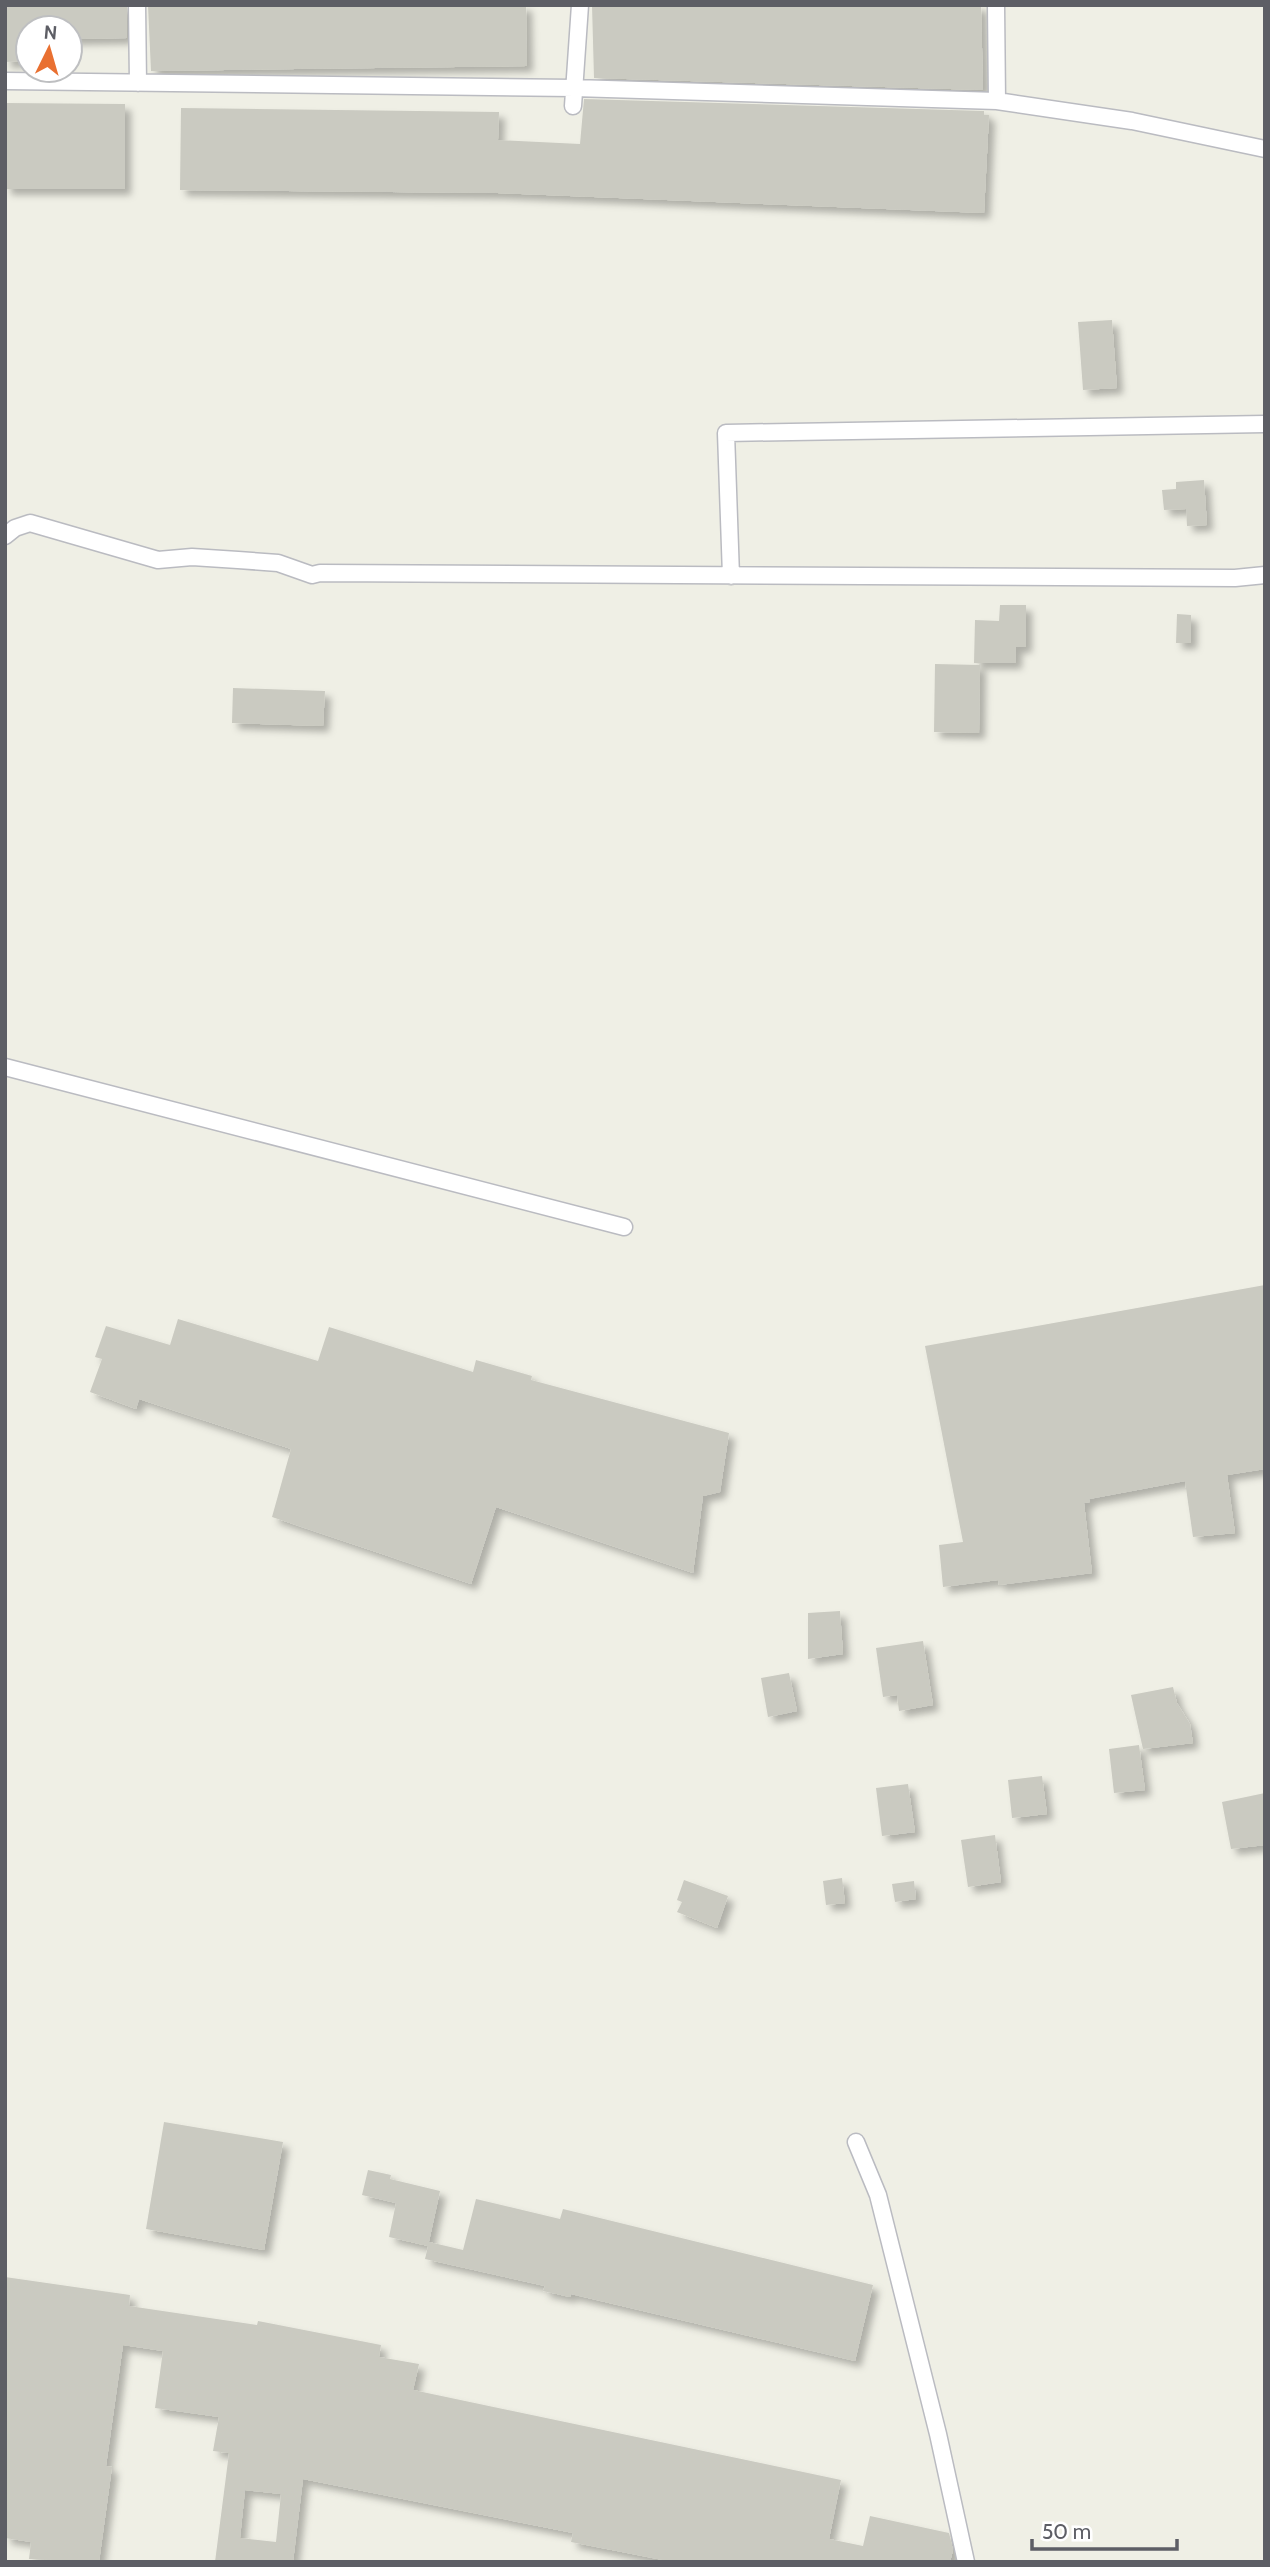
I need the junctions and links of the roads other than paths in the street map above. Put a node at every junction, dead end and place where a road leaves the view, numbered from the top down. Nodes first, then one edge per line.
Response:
1 (138, 5) edge
2 (580, 5) edge
3 (996, 5) edge
4 (5, 81) edge
5 (138, 83) junction
6 (574, 88) junction
7 (997, 101) junction
8 (573, 106) dead end
9 (1265, 149) edge
10 (1265, 424) edge
11 (5, 536) edge
12 (1265, 575) edge
13 (731, 576) junction
14 (5, 1067) edge
15 (624, 1227) dead end
16 (856, 2142) dead end
17 (966, 2562) edge

1 - 5 street
2 - 6 street
3 - 7 street
4 - 5 street
5 - 6 street
6 - 7 street
6 - 8 street
7 - 9 street
10 - 13 street
11 - 13 street
12 - 13 street
14 - 15 street
16 - 17 street

